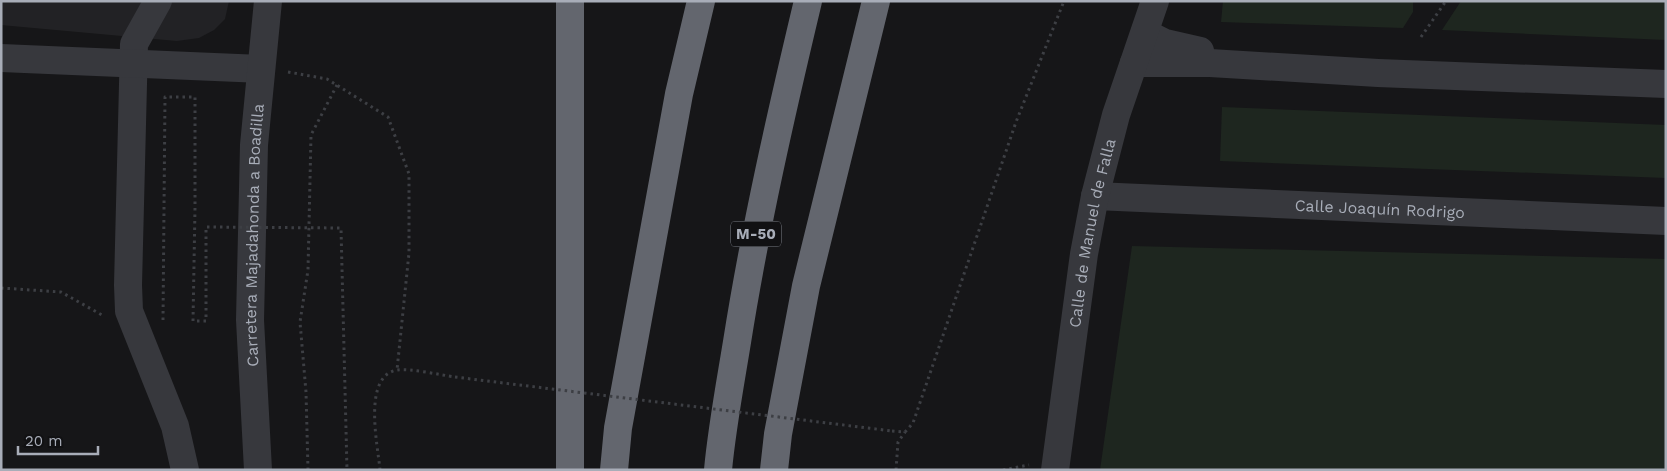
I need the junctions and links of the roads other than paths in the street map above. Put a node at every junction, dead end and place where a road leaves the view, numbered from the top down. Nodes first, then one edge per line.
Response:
1 (158, 1) edge
2 (268, 1) edge
3 (570, 1) edge
4 (701, 1) edge
5 (808, 1) edge
6 (876, 1) edge
7 (1155, 1) edge
8 (1144, 33) junction
9 (1, 58) edge
10 (1134, 63) junction
11 (134, 64) junction
12 (260, 68) junction
13 (1666, 75) edge
14 (1666, 84) edge
15 (1095, 196) junction
16 (1666, 221) edge
17 (1046, 467) edge
18 (184, 470) edge
19 (258, 470) edge
20 (570, 470) edge
21 (614, 470) edge
22 (718, 470) edge
23 (774, 470) edge

1 - 11 street
2 - 12 street, Carretera Majadahonda a Boadilla
3 - 20 highway
4 - 21 highway
5 - 22 highway, M-50
6 - 23 highway
7 - 8 street, Calle de Manuel de Falla
8 - 10 street, Calle de Manuel de Falla
8 - 13 street
9 - 11 street
10 - 14 street
10 - 15 street, Calle de Manuel de Falla
11 - 12 street
11 - 18 street
12 - 19 street, Carretera Majadahonda a Boadilla
15 - 16 street, Calle Joaquín Rodrigo
15 - 17 street, Calle de Manuel de Falla

